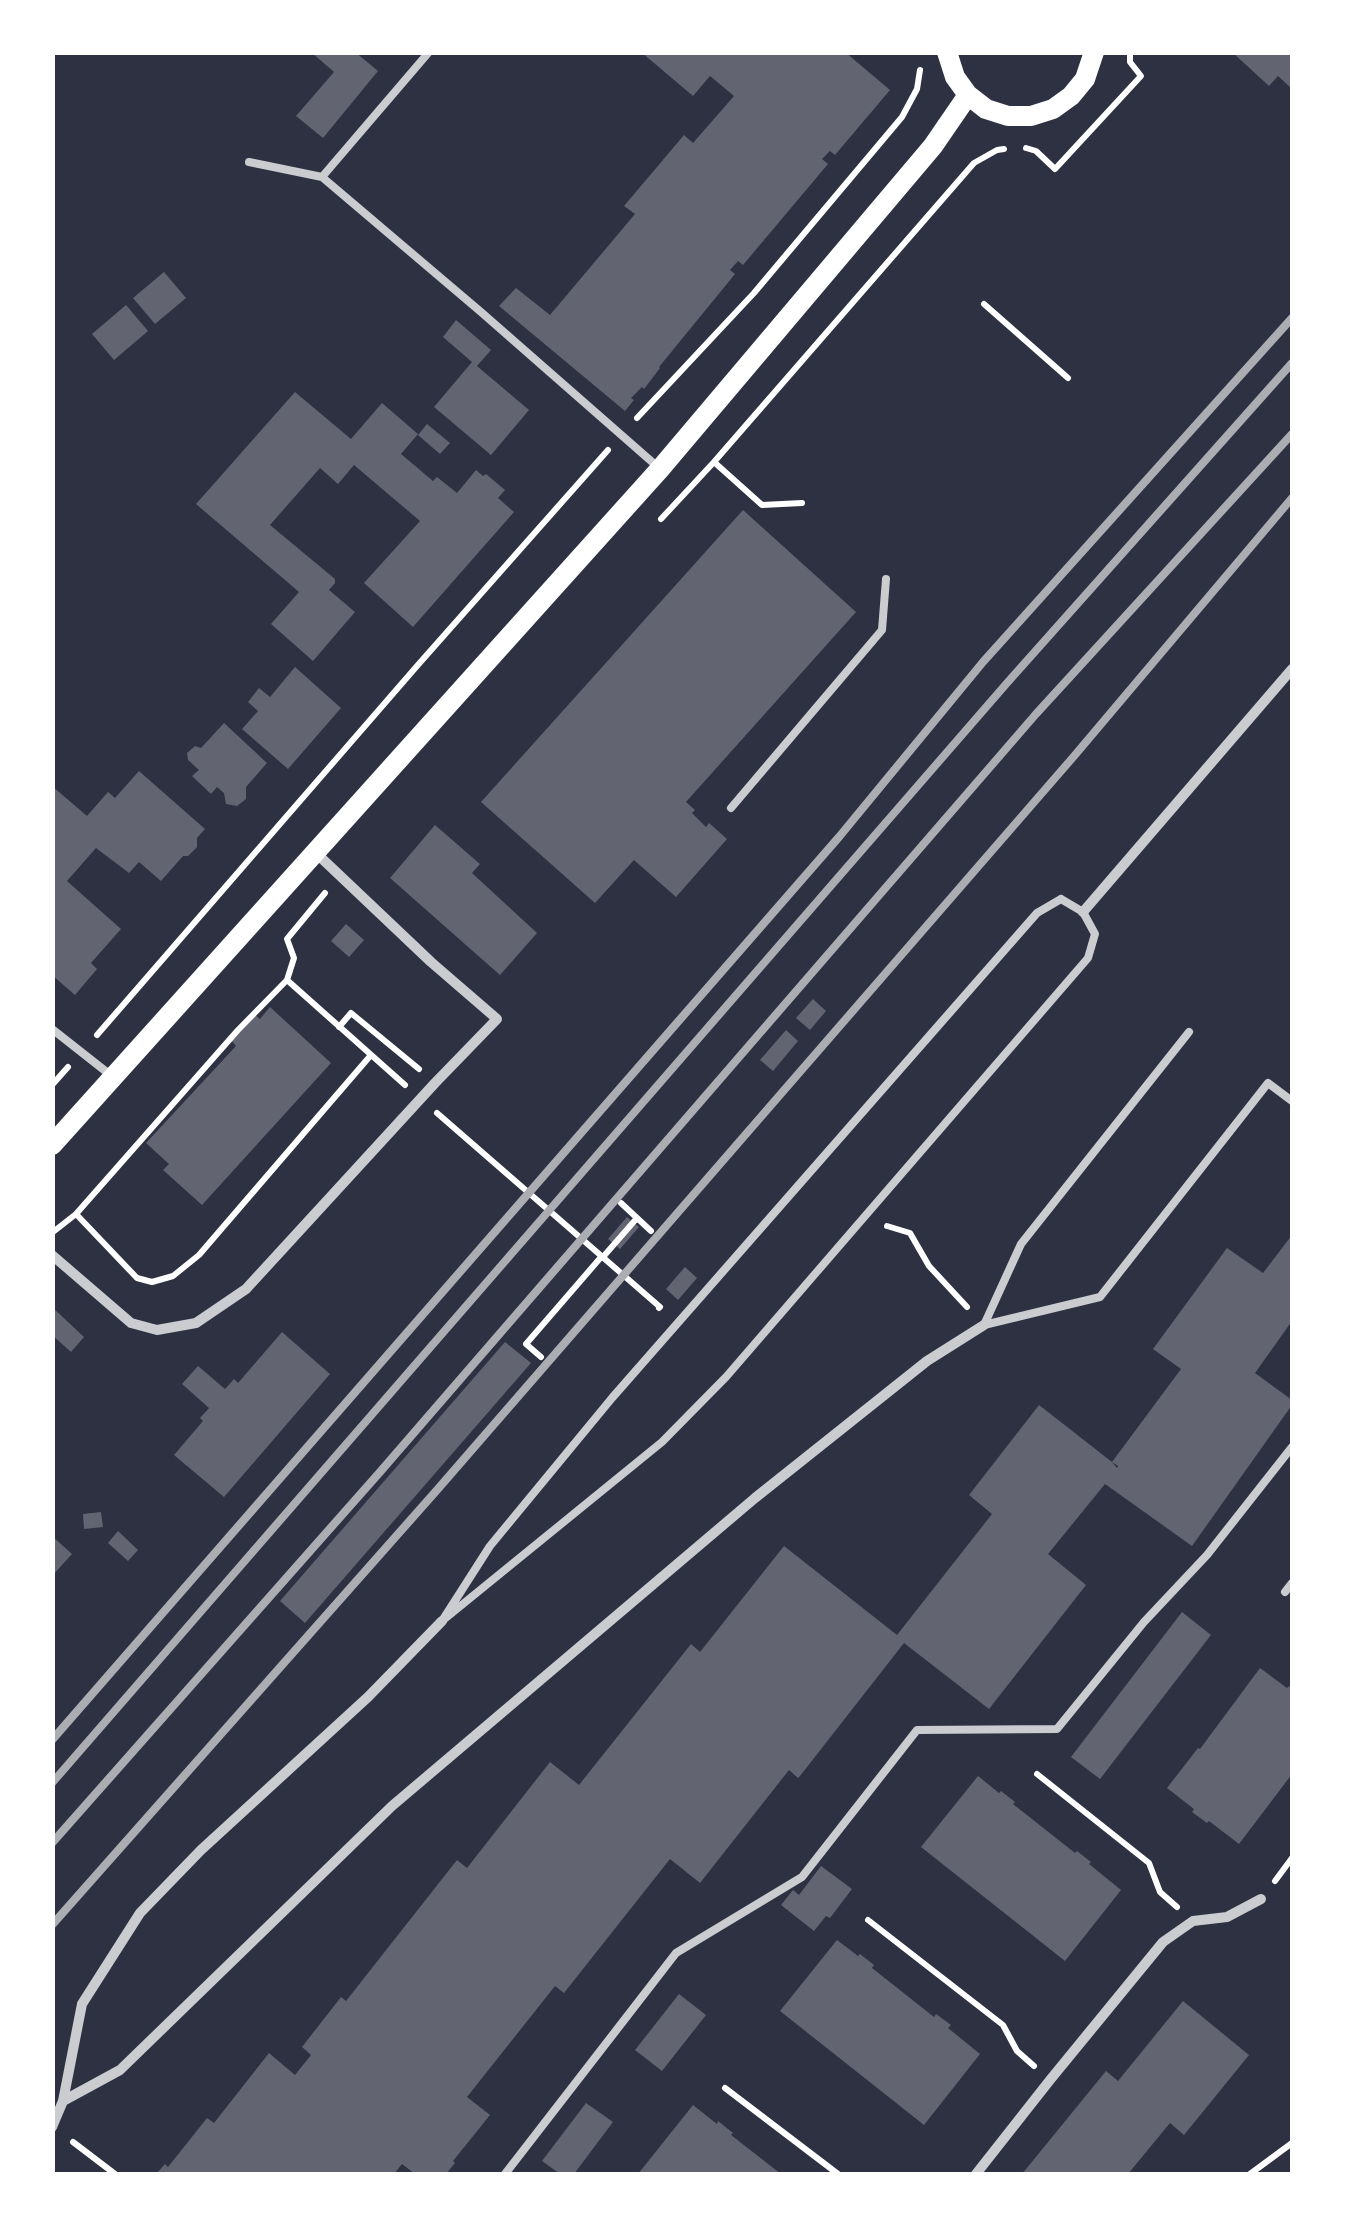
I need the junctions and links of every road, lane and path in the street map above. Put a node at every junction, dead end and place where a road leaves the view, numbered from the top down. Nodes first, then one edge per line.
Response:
1 (429, 52) edge
2 (947, 52) edge
3 (1094, 52) edge
4 (1130, 52) edge
5 (922, 60) dead end
6 (968, 95) junction
7 (1020, 146) dead end
8 (1008, 148) dead end
9 (250, 162) dead end
10 (322, 177) junction
11 (984, 304) dead end
12 (1068, 378) dead end
13 (622, 434) junction
14 (714, 462) junction
15 (660, 470) junction
16 (802, 503) dead end
17 (649, 532) dead end
18 (886, 579) dead end
19 (1292, 669) edge
20 (731, 808) dead end
21 (315, 852) junction
22 (340, 876) junction
23 (1083, 912) junction
24 (286, 980) junction
25 (339, 1027) junction
26 (52, 1029) edge
27 (1189, 1032) dead end
28 (82, 1052) junction
29 (371, 1055) junction
30 (113, 1077) junction
31 (435, 1083) junction
32 (52, 1085) edge
33 (414, 1093) dead end
34 (1292, 1101) edge
35 (429, 1105) dead end
36 (52, 1145) edge
37 (620, 1203) dead end
38 (76, 1214) junction
39 (637, 1218) junction
40 (862, 1219) junction
41 (652, 1231) dead end
42 (52, 1233) edge
43 (52, 1255) edge
44 (602, 1256) junction
45 (653, 1315) dead end
46 (984, 1324) junction
47 (541, 1357) dead end
48 (1292, 1447) edge
49 (1292, 1582) edge
50 (1285, 1592) dead end
51 (442, 1621) junction
52 (1037, 1774) dead end
53 (1261, 1899) dead end
54 (868, 1920) dead end
55 (1193, 1921) junction
56 (1050, 2080) junction
57 (725, 2088) dead end
58 (63, 2101) junction
59 (53, 2127) edge
60 (1292, 2143) edge
61 (115, 2174) edge
62 (504, 2174) edge
63 (838, 2174) edge
64 (976, 2174) edge
65 (1250, 2174) edge

1 - 10 lane
2 - 6 main road
3 - 6 main road
4 - 7 path
5 - 13 path
6 - 15 main road
8 - 14 path
9 - 10 lane
10 - 13 lane
11 - 12 path
13 - 15 lane
13 - 28 path
14 - 16 path
14 - 17 path
15 - 21 main road
18 - 20 lane
19 - 23 street
21 - 22 street
21 - 30 main road
22 - 24 path
22 - 31 street
23 - 40 lane
23 - 51 lane
24 - 25 path
24 - 38 path
25 - 29 path
25 - 31 path
26 - 28 lane
27 - 46 lane
28 - 30 lane
28 - 32 path
29 - 33 path
29 - 38 path
30 - 36 main road
31 - 43 street
34 - 46 lane
35 - 44 path
37 - 39 path
38 - 42 path
39 - 41 path
39 - 44 path
40 - 46 path
40 - 51 lane
44 - 45 path
44 - 47 path
46 - 58 street
48 - 62 lane
49 - 50 lane
51 - 58 street
52 - 55 path
53 - 55 street
54 - 56 path
55 - 56 street
56 - 64 street
57 - 63 path
58 - 59 street
59 - 61 path
60 - 65 path

